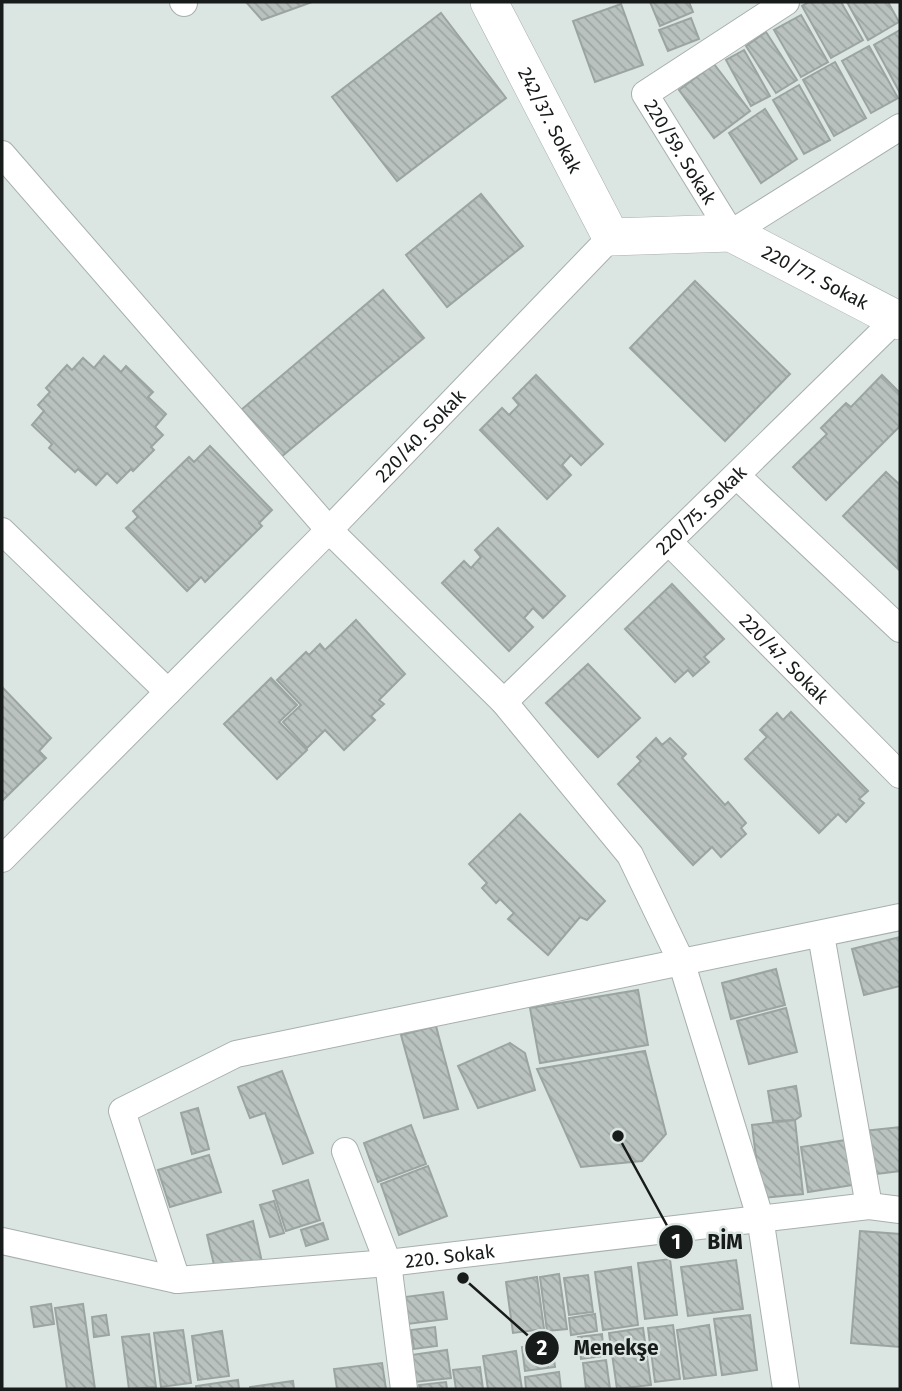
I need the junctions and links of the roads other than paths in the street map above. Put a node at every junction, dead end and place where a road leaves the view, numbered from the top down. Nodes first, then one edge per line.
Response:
1 (489, 2) edge
2 (775, 5) edge
3 (900, 127) edge
4 (2, 154) edge
5 (731, 233) junction
6 (611, 237) junction
7 (899, 319) edge
8 (737, 476) junction
9 (329, 530) junction
10 (2, 531) edge
11 (669, 542) junction
12 (900, 629) edge
13 (168, 692) junction
14 (505, 702) junction
15 (900, 775) edge
16 (2, 859) edge
17 (900, 917) edge
18 (821, 935) junction
19 (681, 961) junction
20 (345, 1151) dead end
21 (869, 1206) junction
22 (900, 1210) edge
23 (760, 1217) junction
24 (2, 1241) edge
25 (388, 1263) junction
26 (177, 1280) junction
27 (404, 1389) edge
28 (786, 1389) edge

1 - 6 street, 242/37. Sokak
2 - 5 street, 220/59. Sokak
3 - 5 street
4 - 9 street
5 - 6 street
5 - 7 street, 220/77. Sokak
6 - 9 street, 220/40. Sokak
7 - 8 street, 220/75. Sokak
8 - 11 street, 220/75. Sokak
8 - 12 street
9 - 13 street, 220/40. Sokak
9 - 14 street
10 - 13 street
11 - 14 street, 220/75. Sokak
11 - 15 street, 220/47. Sokak
13 - 16 street, 220/40. Sokak
14 - 19 street
17 - 18 street
18 - 19 street
18 - 21 street
19 - 23 street
19 - 26 street
20 - 25 street
21 - 22 street, 220. Sokak
21 - 23 street, 220. Sokak
23 - 25 street, 220. Sokak
23 - 28 street
24 - 26 street, 220. Sokak
25 - 26 street, 220. Sokak
25 - 27 street

